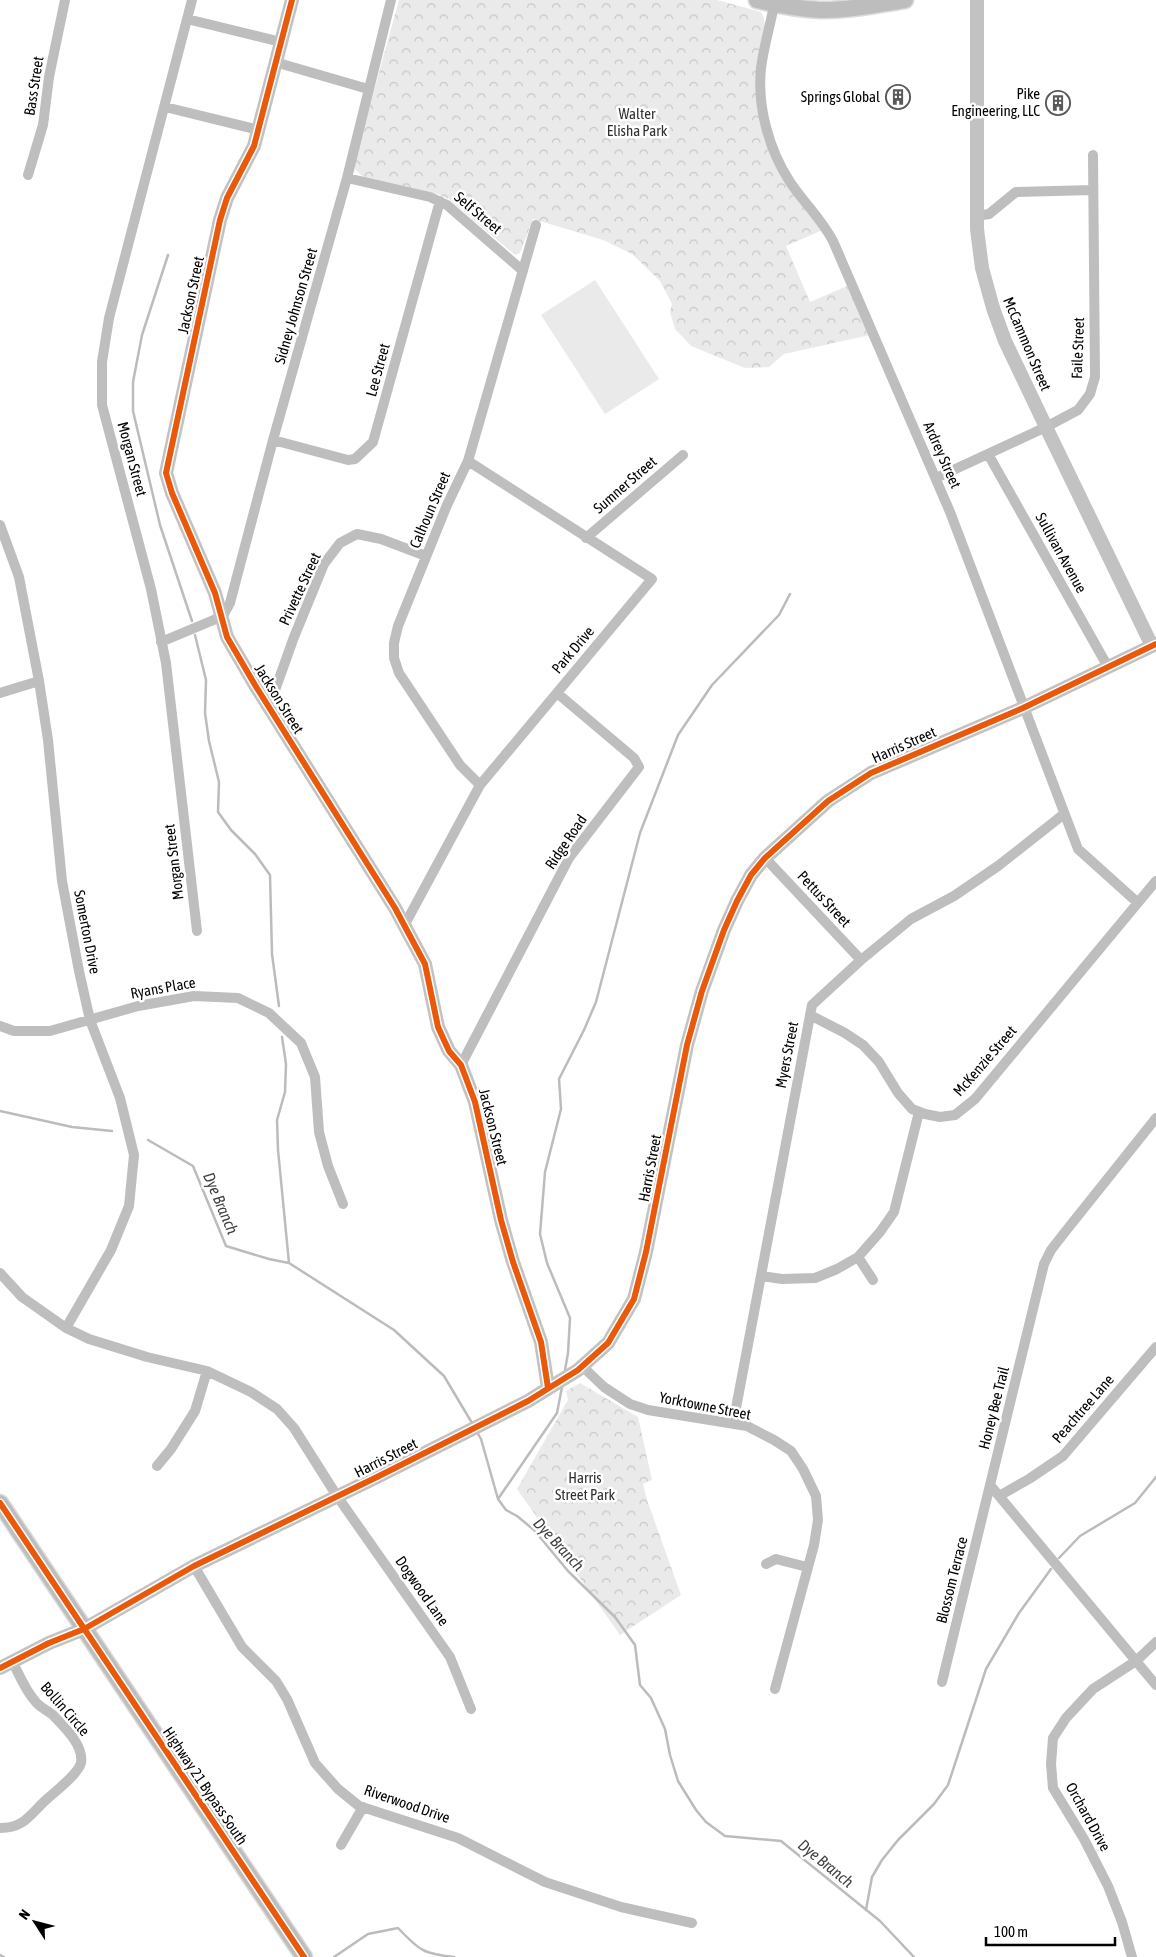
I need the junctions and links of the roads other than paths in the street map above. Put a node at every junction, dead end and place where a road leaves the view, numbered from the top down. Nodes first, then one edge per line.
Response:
1 (65, 0) edge
2 (192, 0) edge
3 (292, 0) edge
4 (391, 0) edge
5 (758, 0) edge
6 (905, 0) edge
7 (977, 0) edge
8 (775, 2) edge
9 (187, 19) junction
10 (281, 42) junction
11 (275, 62) junction
12 (368, 89) junction
13 (165, 107) junction
14 (259, 130) junction
15 (1093, 155) dead end
16 (28, 175) dead end
17 (347, 178) junction
18 (1093, 190) junction
19 (440, 201) junction
20 (977, 216) junction
21 (536, 225) dead end
22 (523, 271) junction
23 (1046, 428) junction
24 (273, 440) junction
25 (988, 454) junction
26 (683, 455) dead end
27 (468, 461) junction
28 (936, 478) junction
29 (0, 525) edge
30 (586, 538) junction
31 (426, 556) junction
32 (221, 617) junction
33 (161, 642) junction
34 (1154, 645) edge
35 (1108, 667) junction
36 (39, 681) junction
37 (0, 693) edge
38 (557, 693) junction
39 (269, 707) junction
40 (1023, 708) junction
41 (480, 785) junction
42 (1064, 814) junction
43 (765, 858) junction
44 (1154, 886) edge
45 (1138, 902) junction
46 (404, 926) junction
47 (197, 931) dead end
48 (861, 960) junction
49 (810, 1015) junction
50 (90, 1020) junction
51 (0, 1026) edge
52 (461, 1065) junction
53 (919, 1112) junction
54 (1156, 1118) edge
55 (343, 1204) dead end
56 (858, 1256) junction
57 (0, 1273) edge
58 (761, 1276) junction
59 (874, 1280) dead end
60 (66, 1328) junction
61 (1156, 1347) edge
62 (582, 1366) junction
63 (207, 1371) junction
64 (548, 1388) junction
65 (733, 1424) junction
66 (156, 1466) dead end
67 (990, 1485) junction
68 (337, 1496) junction
69 (999, 1496) junction
70 (0, 1503) edge
71 (766, 1564) dead end
72 (194, 1566) junction
73 (808, 1567) junction
74 (84, 1629) junction
75 (1156, 1642) edge
76 (1136, 1660) junction
77 (6, 1664) edge
78 (942, 1682) dead end
79 (1156, 1685) edge
80 (775, 1690) dead end
81 (472, 1709) dead end
82 (363, 1807) junction
83 (0, 1828) edge
84 (341, 1844) dead end
85 (692, 1923) dead end
86 (304, 1957) edge
87 (1132, 1957) edge

1 - 16 street, Bass Street
2 - 9 street, Morgan Street
3 - 10 street, Jackson Street
4 - 12 street, Sidney Johnson Street
5 - 8 main road
6 - 8 main road
7 - 20 street, McCammon Street
8 - 28 street, Ardrey Street
9 - 10 street
9 - 13 street, Morgan Street
10 - 11 street, Jackson Street
11 - 12 street
11 - 14 street, Jackson Street
12 - 17 street, Sidney Johnson Street
13 - 14 street
13 - 33 street, Morgan Street
14 - 32 street, Jackson Street
15 - 18 street, Faile Street
17 - 19 street, Self Street
17 - 24 street, Sidney Johnson Street
18 - 20 street
18 - 23 street, Faile Street
19 - 22 street, Self Street
19 - 24 street, Lee Street
20 - 23 street, McCammon Street
21 - 22 street, Calhoun Street
22 - 27 street, Calhoun Street
23 - 25 street, Faile Street
23 - 34 street, McCammon Street
24 - 32 street, Sidney Johnson Street
25 - 28 street, Faile Street
25 - 35 street, Sullivan Avenue
26 - 30 street, Sumner Street
27 - 30 street, Park Drive
27 - 31 street, Calhoun Street
28 - 40 street, Ardrey Street
29 - 36 street, Somerton Drive
30 - 38 street, Park Drive
31 - 39 street, Privette Street
31 - 41 street, Calhoun Street
32 - 33 street
32 - 39 street, Jackson Street
33 - 47 street, Morgan Street
34 - 35 street, Harris Street
35 - 40 street, Harris Street
36 - 37 street
36 - 50 street, Somerton Drive
38 - 41 street, Park Drive
38 - 52 street, Ridge Road
39 - 46 street, Jackson Street
40 - 42 street, Ardrey Street
40 - 43 street, Harris Street
41 - 46 street, Park Drive
42 - 45 street, Ardrey Street
42 - 48 street, Myers Street
43 - 48 street, Pettus Street
43 - 62 street, Harris Street
44 - 45 street, McKenzie Street
45 - 53 street, McKenzie Street
46 - 52 street, Jackson Street
48 - 49 street, Myers Street
49 - 53 street
49 - 58 street, Myers Street
50 - 51 street, Ryans Place
50 - 55 street, Ryans Place
50 - 60 street, Somerton Drive
52 - 64 street, Jackson Street
53 - 56 street
54 - 67 street, Honey Bee Trail
56 - 58 street
56 - 59 street
57 - 60 street, Dogwood Lane
58 - 65 street, Myers Street
60 - 63 street, Dogwood Lane
61 - 69 street, Peachtree Lane
62 - 64 street, Harris Street
62 - 65 street, Yorktowne Street
63 - 66 street
63 - 68 street, Dogwood Lane
64 - 68 street, Harris Street
65 - 73 street, Yorktowne Street
67 - 69 street
67 - 78 street, Blossom Terrace
68 - 72 street, Harris Street
68 - 81 street, Dogwood Lane
69 - 76 street
70 - 74 main road, Highway 21 Bypass South
71 - 73 street
72 - 74 street, Harris Street
72 - 82 street, Riverwood Drive
73 - 80 street, Yorktowne Street
74 - 77 street, Harris Street
74 - 86 main road, Highway 21 Bypass South
75 - 76 street, Orchard Drive
76 - 79 street
76 - 87 street, Orchard Drive
77 - 83 street, Bollin Circle
82 - 84 street
82 - 85 street, Riverwood Drive

